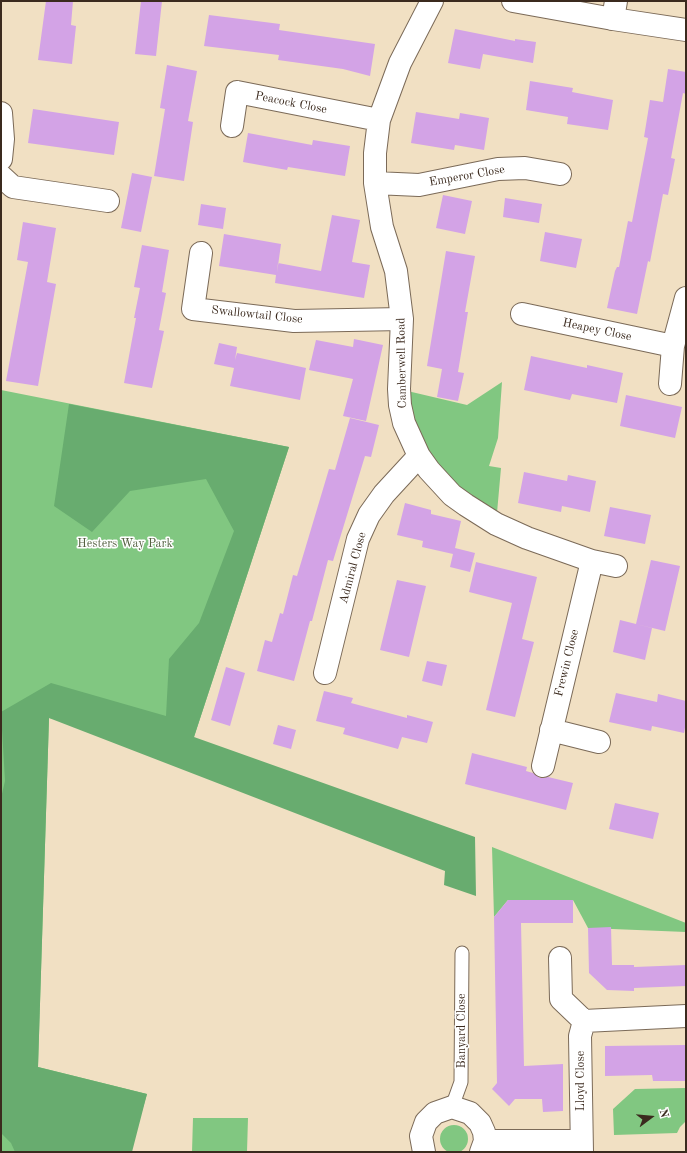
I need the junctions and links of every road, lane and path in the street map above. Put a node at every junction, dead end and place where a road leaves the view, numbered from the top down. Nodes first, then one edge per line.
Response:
1 (432, 1) edge
2 (513, 1) edge
3 (615, 10) edge
4 (686, 30) edge
5 (1, 113) edge
6 (379, 120) junction
7 (232, 126) dead end
8 (1, 158) edge
9 (560, 174) dead end
10 (1, 176) edge
11 (375, 183) junction
12 (108, 201) dead end
13 (201, 253) dead end
14 (686, 298) edge
15 (522, 314) dead end
16 (402, 319) junction
17 (673, 346) junction
18 (670, 384) dead end
19 (419, 456) junction
20 (592, 561) junction
21 (616, 566) dead end
22 (325, 673) dead end
23 (551, 730) junction
24 (599, 742) dead end
25 (543, 766) dead end
26 (462, 953) dead end
27 (560, 958) dead end
28 (686, 1016) edge
29 (584, 1021) junction
30 (452, 1107) junction
31 (581, 1146) edge
32 (483, 1147) edge
33 (424, 1152) edge

1 - 6 street, Camberwell Road
2 - 3 street
3 - 4 street
5 - 8 street
6 - 7 street, Peacock Close
6 - 11 street, Camberwell Road
9 - 11 street, Emperor Close
10 - 12 street
11 - 16 street, Camberwell Road
13 - 16 street, Swallowtail Close
14 - 17 street
15 - 17 street, Heapey Close
16 - 19 street, Camberwell Road
17 - 18 street
19 - 20 street, Camberwell Road
19 - 22 street, Admiral Close
20 - 21 street, Camberwell Road
20 - 23 street, Frewin Close
23 - 24 street
23 - 25 street, Frewin Close
26 - 30 lane, Banyard Close
27 - 29 street
28 - 29 street
29 - 31 street, Lloyd Close
30 - 32 street
30 - 33 street
31 - 32 street, Lloyd Close

